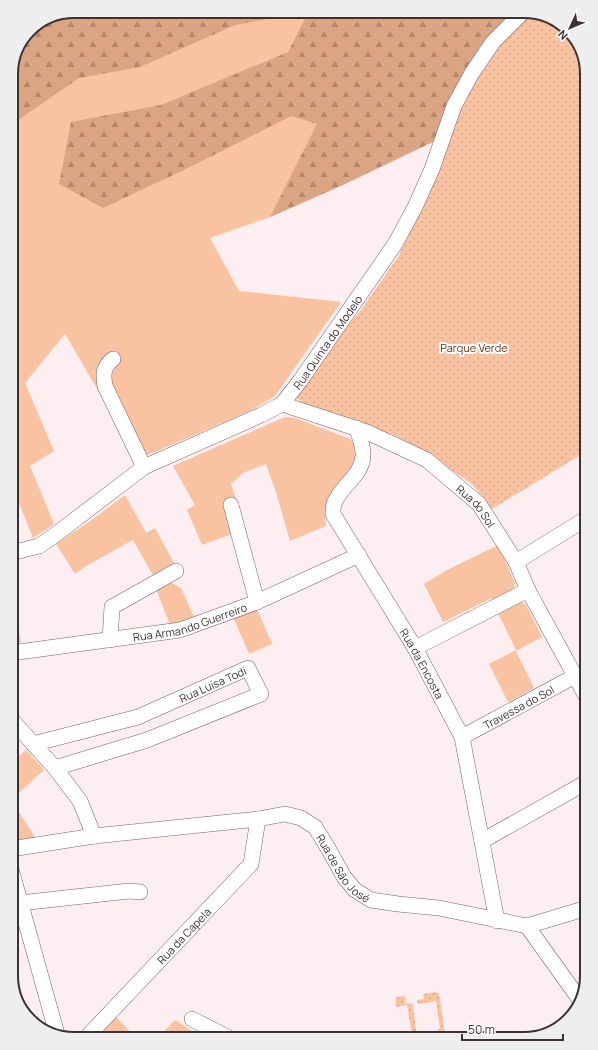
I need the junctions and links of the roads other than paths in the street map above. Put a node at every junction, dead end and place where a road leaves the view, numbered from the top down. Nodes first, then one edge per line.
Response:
1 (517, 18) edge
2 (113, 359) dead end
3 (282, 404) junction
4 (357, 428) junction
5 (144, 467) junction
6 (231, 505) dead end
7 (580, 522) edge
8 (18, 551) edge
9 (359, 555) junction
10 (516, 562) junction
11 (176, 570) dead end
12 (528, 590) junction
13 (257, 602) junction
14 (110, 640) junction
15 (415, 648) junction
16 (18, 652) edge
17 (575, 676) junction
18 (580, 685) edge
19 (18, 727) edge
20 (462, 737) junction
21 (33, 744) junction
22 (55, 768) junction
23 (580, 786) edge
24 (258, 819) junction
25 (94, 836) junction
26 (482, 841) junction
27 (18, 848) edge
28 (140, 892) dead end
29 (18, 895) edge
30 (20, 903) junction
31 (580, 910) edge
32 (497, 921) junction
33 (527, 926) junction
34 (577, 995) edge
35 (192, 1018) dead end
36 (56, 1029) edge
37 (92, 1032) edge
38 (218, 1032) edge

1 - 3 street, Rua Quinta do Modelo
2 - 5 street
3 - 4 street, Rua do Sol
3 - 5 street, Rua Quinta do Modelo
4 - 9 street, Rua da Encosta
4 - 10 street, Rua do Sol
5 - 8 street, Rua Quinta do Modelo
6 - 13 street
7 - 10 street
9 - 13 street, Rua Armando Guerreiro
9 - 15 street, Rua da Encosta
10 - 12 street, Rua do Sol
11 - 14 street
12 - 15 street
12 - 17 street, Rua do Sol
13 - 14 street, Rua Armando Guerreiro
14 - 16 street, Rua Armando Guerreiro
15 - 20 street, Rua da Encosta
17 - 18 street, Rua do Sol
17 - 20 street, Travessa do Sol
19 - 21 street
20 - 26 street, Rua da Encosta
21 - 22 street
21 - 22 street, Rua Luísa Todi
22 - 25 street
23 - 26 street
24 - 25 street, Rua de São José
24 - 32 street, Rua de São José
24 - 37 street, Rua da Capela
25 - 27 street, Rua de São José
26 - 32 street, Rua da Encosta
28 - 30 street
29 - 30 street
30 - 36 street
31 - 33 street, Rua de São José
32 - 33 street, Rua de São José
33 - 34 street
35 - 38 street

